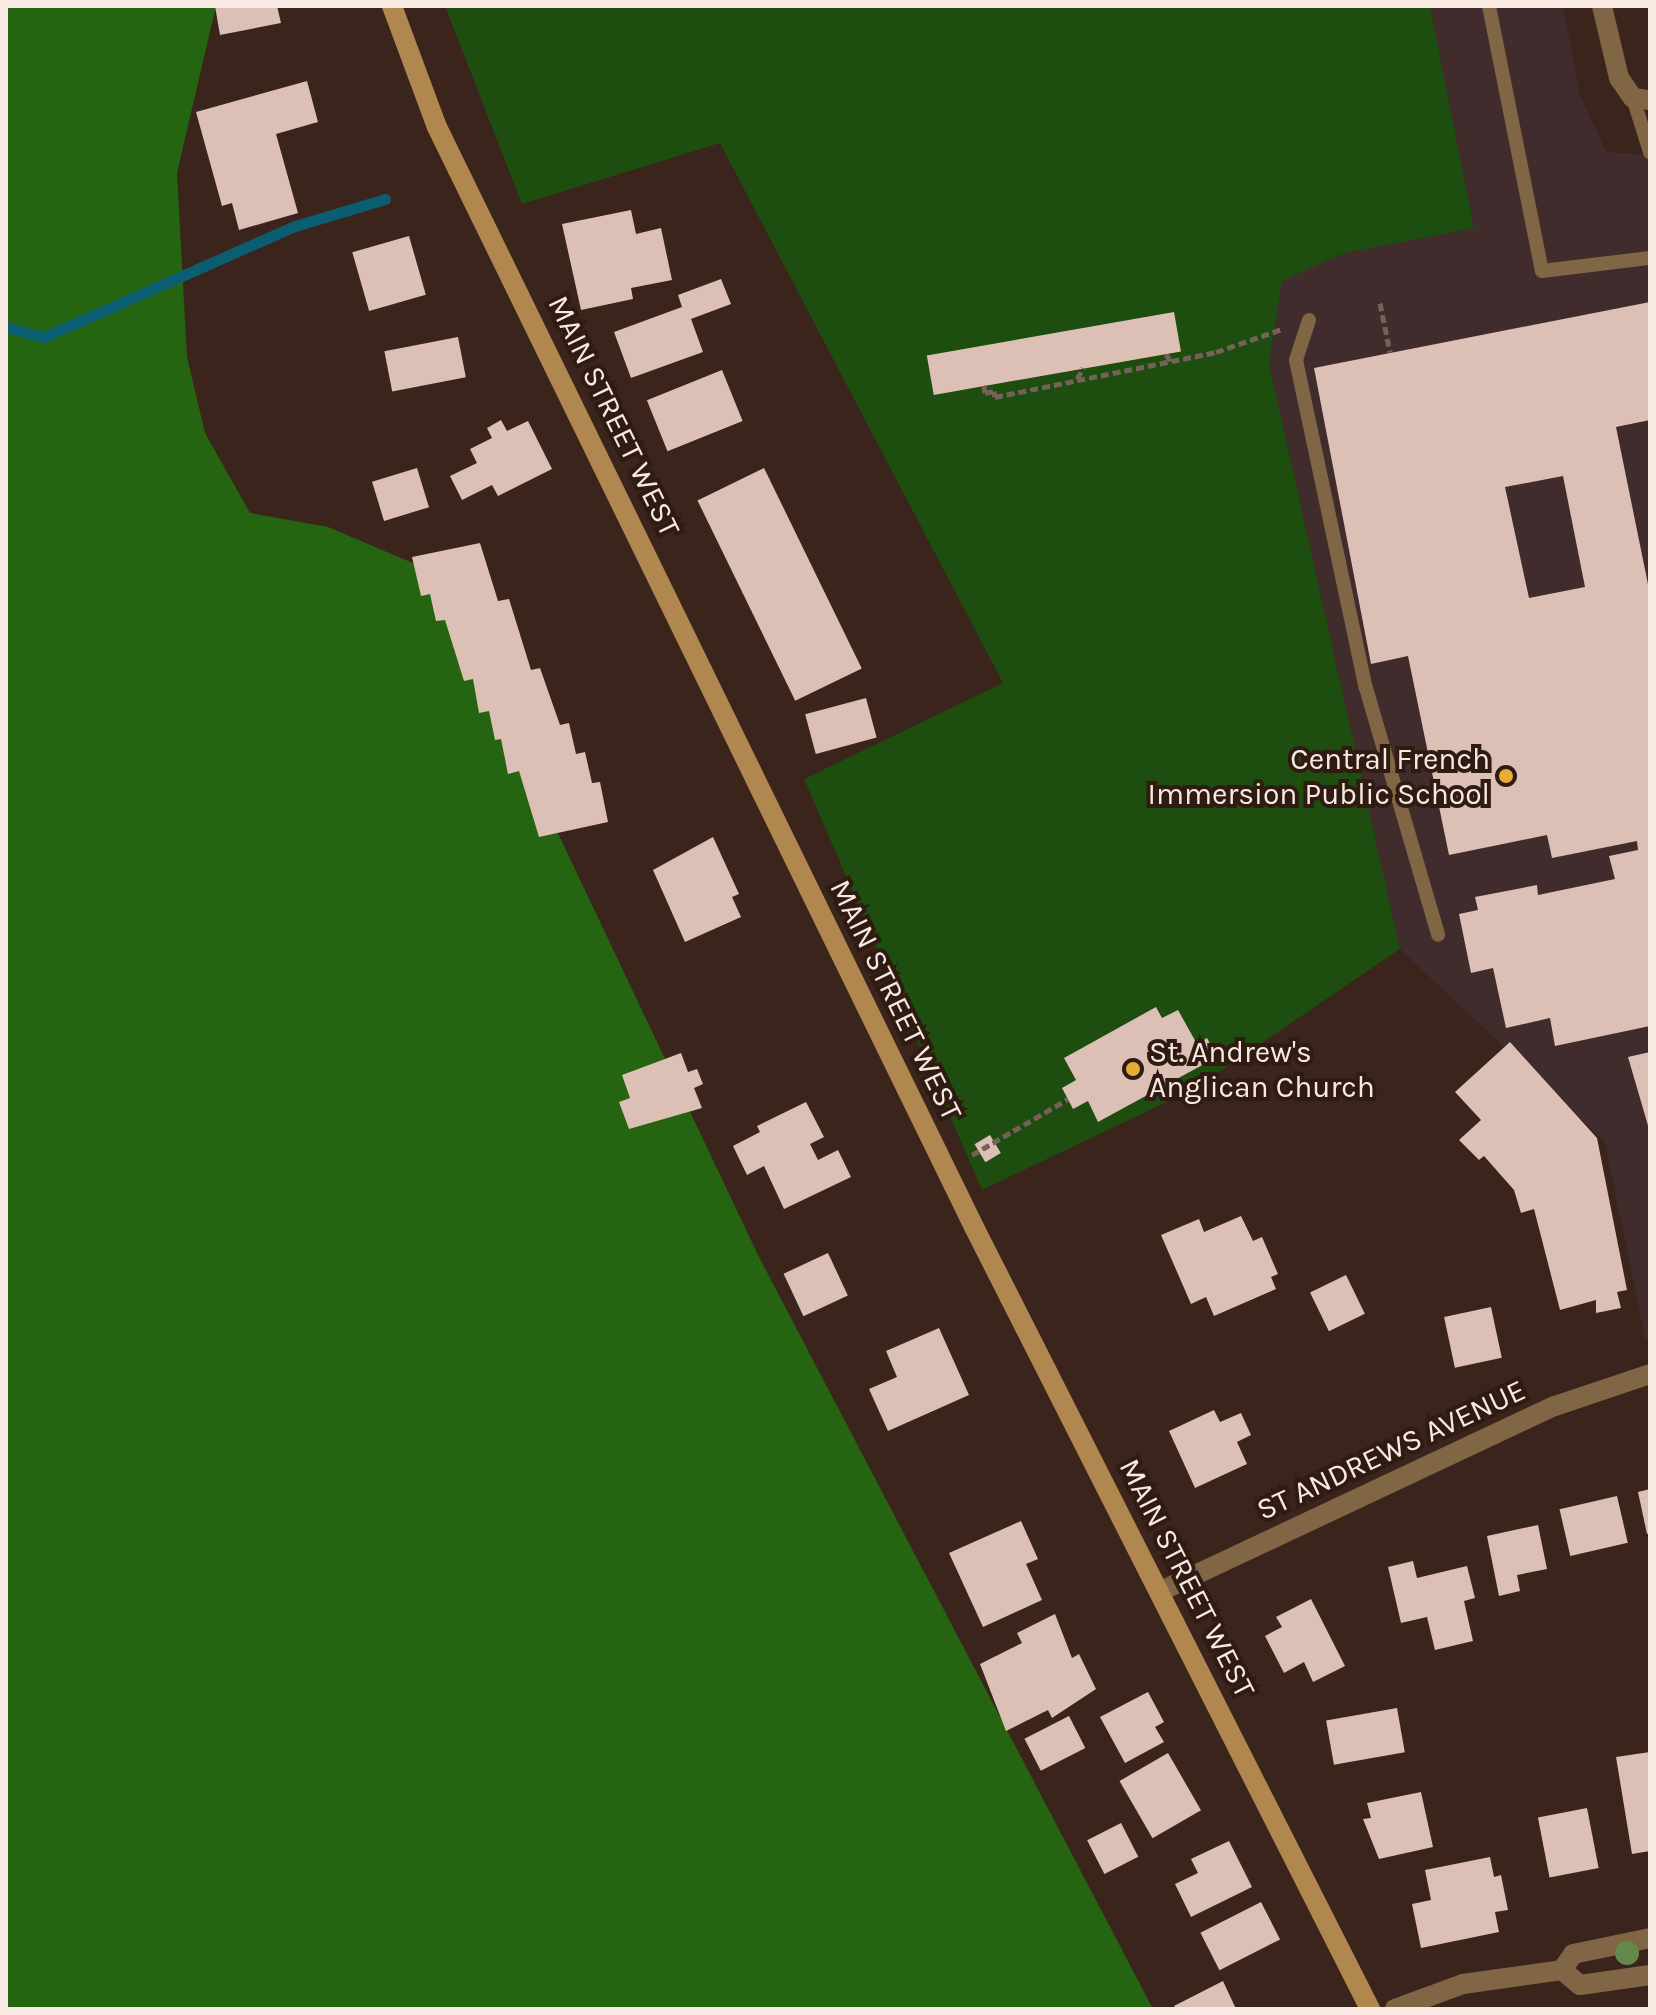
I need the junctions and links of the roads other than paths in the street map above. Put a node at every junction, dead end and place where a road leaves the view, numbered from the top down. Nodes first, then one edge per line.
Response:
1 (392, 6) edge
2 (1489, 6) edge
3 (1602, 6) edge
4 (1641, 99) edge
5 (1650, 152) edge
6 (1650, 258) edge
7 (1309, 320) road end
8 (1438, 935) dead end
9 (1650, 1374) edge
10 (1161, 1591) junction
11 (1650, 1938) edge
12 (1562, 1970) junction
13 (1650, 1975) edge
14 (1370, 2009) edge
15 (1395, 2009) edge

1 - 10 main road, MAIN STREET WEST
2 - 6 lane
3 - 4 street
4 - 5 lane
7 - 8 lane
9 - 10 street, ST ANDREWS AVENUE
10 - 14 main road, MAIN STREET WEST
11 - 12 street
12 - 13 street
12 - 15 street

